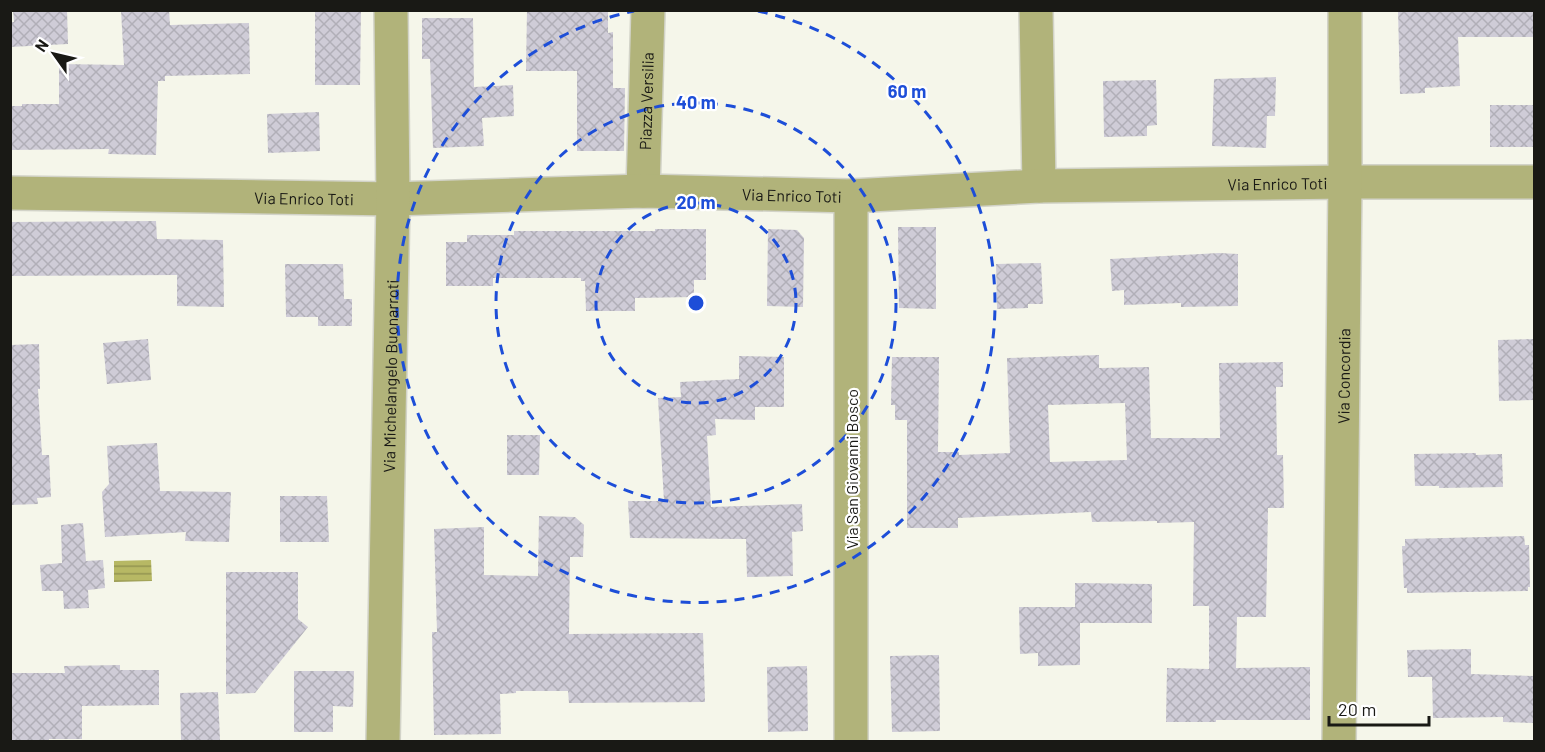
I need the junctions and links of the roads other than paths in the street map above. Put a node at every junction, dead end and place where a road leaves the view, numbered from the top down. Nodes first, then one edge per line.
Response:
1 (391, 10) edge
2 (648, 10) edge
3 (1036, 10) edge
4 (1345, 10) edge
5 (1345, 182) junction
6 (1534, 182) edge
7 (1039, 186) junction
8 (643, 191) junction
9 (10, 193) edge
10 (851, 196) junction
11 (393, 199) junction
12 (383, 741) edge
13 (851, 741) edge
14 (1339, 741) edge

1 - 11 street, Via Michelangelo Buonarroti
2 - 8 street, Piazza Versilia
3 - 7 street
4 - 5 street, Via Concordia
5 - 6 street, Via Enrico Toti
5 - 7 street, Via Enrico Toti
5 - 14 street, Via Concordia
7 - 10 street, Via Enrico Toti
8 - 10 street, Via Enrico Toti
8 - 11 street, Via Enrico Toti
9 - 11 street, Via Enrico Toti
10 - 13 street, Via San Giovanni Bosco
11 - 12 street, Via Michelangelo Buonarroti

